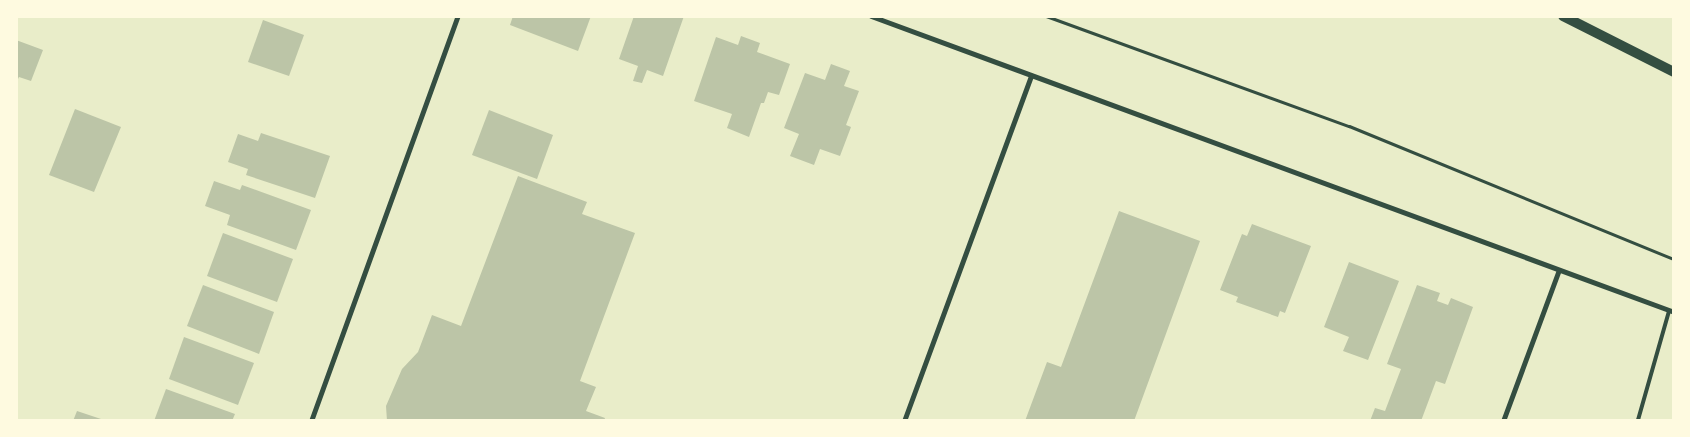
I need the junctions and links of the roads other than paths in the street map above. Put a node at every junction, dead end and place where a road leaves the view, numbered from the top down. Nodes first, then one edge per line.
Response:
1 (458, 16) edge
2 (871, 16) edge
3 (1563, 16) edge
4 (1674, 72) edge
5 (1031, 76) junction
6 (1559, 270) junction
7 (1671, 312) edge
8 (311, 421) edge
9 (904, 421) edge
10 (1503, 421) edge
11 (1640, 421) edge

1 - 8 street
2 - 5 street
3 - 4 main road
5 - 6 street
5 - 9 street
6 - 7 street
6 - 10 street
7 - 11 lane

